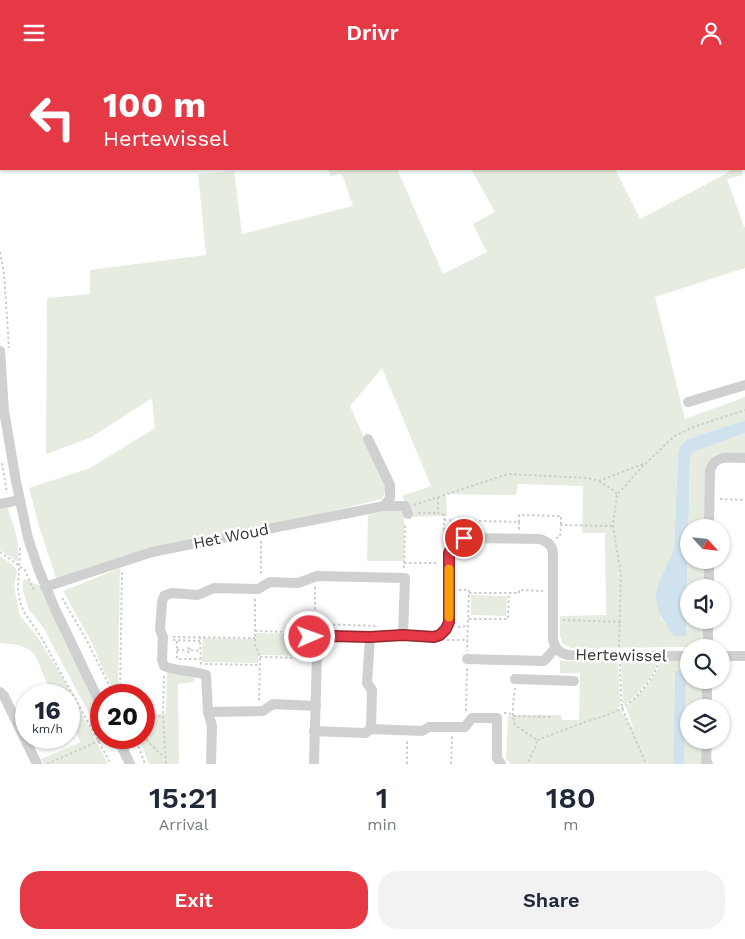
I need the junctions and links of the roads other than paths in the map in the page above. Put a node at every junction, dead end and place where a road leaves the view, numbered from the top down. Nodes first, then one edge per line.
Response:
1 (0, 351) edge
2 (745, 385) edge
3 (688, 402) dead end
4 (368, 439) dead end
5 (745, 458) edge
6 (20, 500) junction
7 (4, 503) edge
8 (384, 506) junction
9 (407, 510) road end
10 (709, 519) edge
11 (49, 586) junction
12 (299, 632) road end
13 (403, 635) junction
14 (370, 637) junction
15 (321, 643) junction
16 (555, 649) junction
17 (680, 656) edge
18 (730, 656) edge
19 (745, 656) edge
20 (467, 659) road end
21 (546, 659) junction
22 (515, 679) dead end
23 (545, 680) junction
24 (574, 681) dead end
25 (92, 684) edge
26 (0, 692) edge
27 (316, 705) junction
28 (208, 712) junction
29 (371, 729) junction
30 (314, 731) junction
31 (123, 749) edge
32 (707, 749) edge
33 (36, 764) edge
34 (130, 764) edge
35 (211, 764) edge
36 (314, 764) edge
37 (501, 764) edge
38 (708, 764) edge

1 - 6 street
2 - 3 street
4 - 8 street
5 - 10 street
6 - 7 street
6 - 11 street
8 - 9 street, Het Woud
8 - 11 street, Het Woud
11 - 25 street
12 - 15 street
13 - 14 street
13 - 16 street, Hertewissel
13 - 28 street
14 - 15 street
14 - 29 street
15 - 27 street
16 - 17 street, Hertewissel
16 - 21 street, Hertewissel
18 - 19 street
20 - 21 street
21 - 23 street
22 - 23 street, Hertewissel
23 - 24 street, Hertewissel
26 - 33 street
27 - 28 street
27 - 30 street
28 - 35 street
29 - 30 street
29 - 37 street
30 - 36 street
31 - 34 street
32 - 38 street

